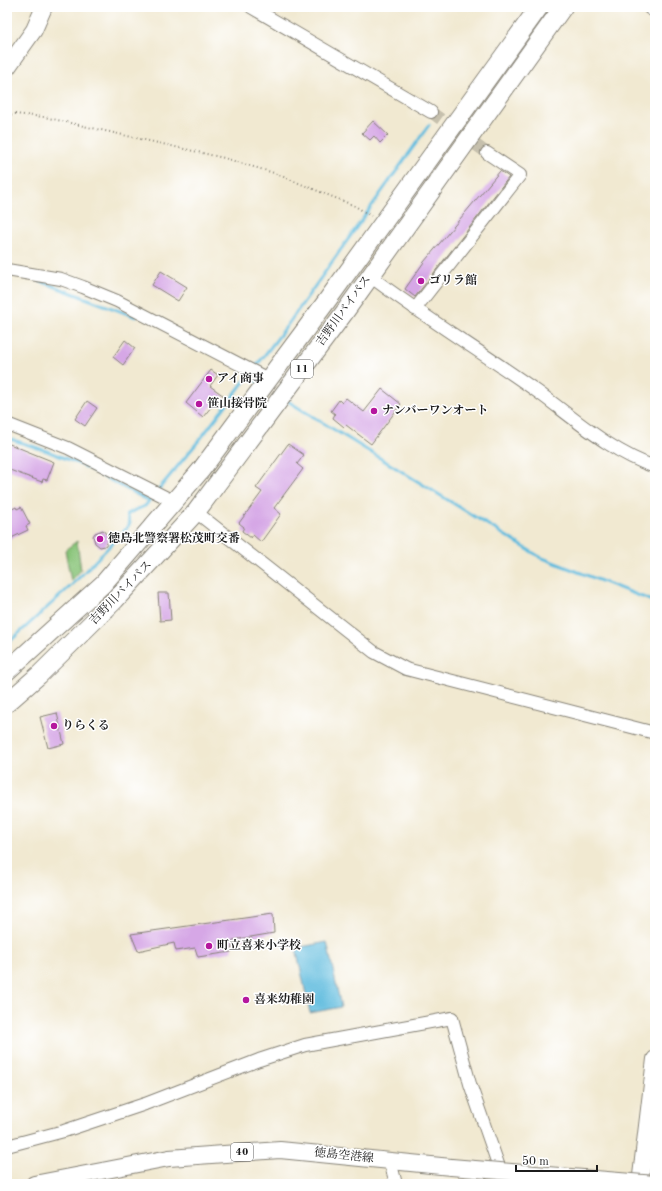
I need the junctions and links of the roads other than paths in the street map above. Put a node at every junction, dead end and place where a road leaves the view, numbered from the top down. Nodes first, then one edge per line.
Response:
1 (44, 7) edge
2 (251, 7) edge
3 (540, 7) edge
4 (562, 7) edge
5 (651, 7) edge
6 (655, 9) edge
7 (7, 68) edge
8 (431, 112) tunnel mouth
9 (487, 153) tunnel mouth
10 (7, 270) edge
11 (370, 276) junction
12 (415, 309) junction
13 (268, 379) junction
14 (7, 424) edge
15 (655, 467) edge
16 (175, 502) junction
17 (196, 512) junction
18 (7, 671) edge
19 (7, 703) edge
20 (655, 733) edge
21 (655, 1059) edge
22 (7, 1146) edge
23 (390, 1161) junction
24 (34, 1184) edge
25 (396, 1184) edge
26 (506, 1184) edge
27 (640, 1184) edge
28 (655, 1184) edge

1 - 7 main road
2 - 8 street
3 - 13 highway, 吉野川バイパス / 11
4 - 11 highway, 吉野川バイパス / 11
5 - 6 main road
9 - 12 street
10 - 13 street
11 - 12 street
11 - 17 highway, 吉野川バイパス / 11
12 - 15 street
13 - 16 highway, 吉野川バイパス / 11
14 - 16 street
16 - 18 highway, 吉野川バイパス / 11
17 - 19 highway, 吉野川バイパス / 11
17 - 20 street
21 - 27 main road
22 - 26 street
23 - 24 main road, 徳島空港線 / 40
23 - 25 street
23 - 28 main road, 徳島空港線 / 40, bridge

